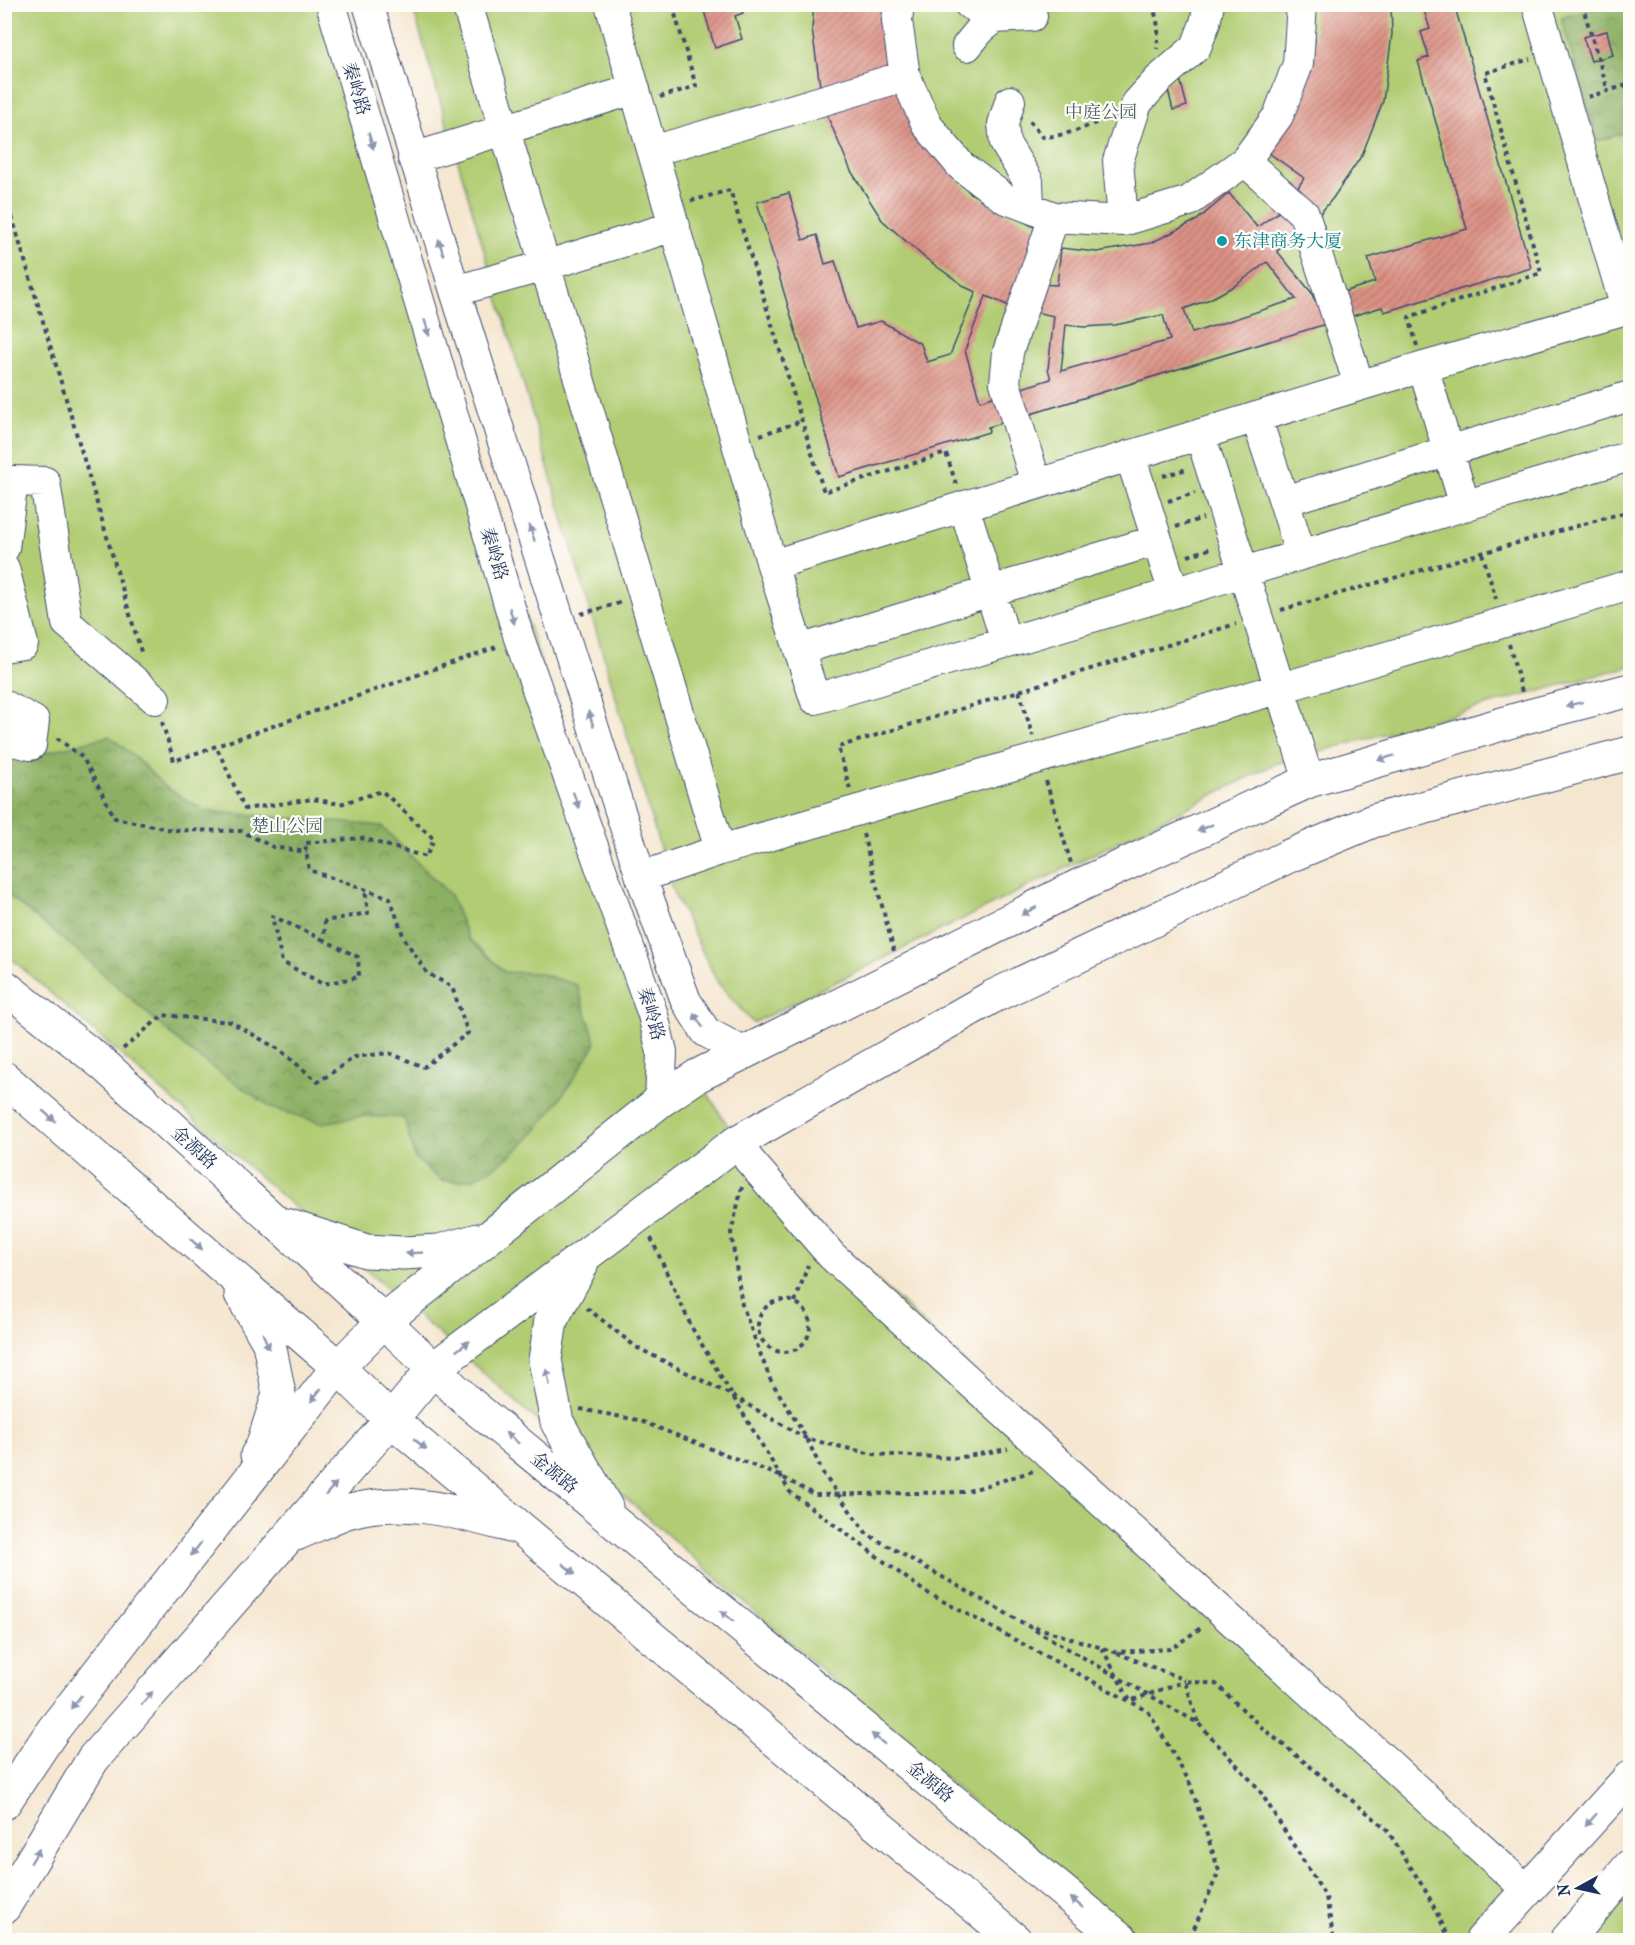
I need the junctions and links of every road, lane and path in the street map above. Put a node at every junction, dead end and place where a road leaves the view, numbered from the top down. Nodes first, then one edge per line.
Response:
1 (330, 4) edge
2 (368, 4) edge
3 (467, 4) edge
4 (610, 4) edge
5 (672, 4) edge
6 (899, 4) edge
7 (1151, 4) edge
8 (1209, 4) edge
9 (1302, 4) edge
10 (1582, 4) edge
11 (1541, 6) edge
12 (982, 11) edge
13 (1032, 16) dead end
14 (967, 46) dead end
15 (1551, 53) junction
16 (1164, 75) junction
17 (905, 76) junction
18 (1630, 84) edge
19 (1608, 91) junction
20 (637, 96) junction
21 (1137, 103) junction
22 (1566, 104) junction
23 (1019, 109) joint
24 (505, 128) junction
25 (653, 152) junction
26 (413, 158) junction
27 (1245, 161) junction
28 (4, 190) edge
29 (1042, 212) junction
30 (672, 216) junction
31 (1123, 221) junction
32 (544, 266) junction
33 (455, 291) junction
34 (1628, 316) edge
35 (1423, 367) junction
36 (1359, 385) junction
37 (1630, 396) edge
38 (1256, 417) junction
39 (802, 421) junction
40 (1200, 434) junction
41 (737, 442) junction
42 (1449, 451) junction
43 (1130, 455) junction
44 (1630, 456) edge
45 (1036, 483) junction
46 (1284, 501) junction
47 (964, 506) junction
48 (1465, 506) junction
49 (1630, 511) edge
50 (1157, 540) junction
51 (4, 548) edge
52 (1302, 555) junction
53 (772, 565) junction
54 (4, 568) edge
55 (1244, 572) junction
56 (1630, 585) edge
57 (990, 592) junction
58 (1174, 593) junction
59 (644, 596) junction
60 (1258, 617) junction
61 (560, 620) junction
62 (519, 638) junction
63 (1006, 642) junction
64 (4, 647) edge
65 (799, 650) junction
66 (1281, 688) junction
67 (1630, 690) edge
68 (1020, 691) junction
69 (156, 699) junction
70 (4, 705) edge
71 (34, 721) junction
72 (4, 739) edge
73 (216, 746) junction
74 (1630, 753) edge
75 (1040, 758) junction
76 (1309, 781) junction
77 (856, 811) junction
78 (720, 850) junction
79 (307, 852) junction
80 (641, 877) junction
81 (1078, 886) junction
82 (365, 889) junction
83 (324, 940) junction
84 (901, 975) junction
85 (4, 986) edge
86 (746, 1053) junction
87 (104, 1065) junction
88 (4, 1078) edge
89 (660, 1101) junction
90 (743, 1151) junction
91 (642, 1214) junction
92 (275, 1221) junction
93 (491, 1236) junction
94 (587, 1255) junction
95 (806, 1271) dead end
96 (228, 1272) junction
97 (579, 1302) dead end
98 (795, 1302) junction
99 (384, 1321) junction
100 (338, 1367) junction
101 (433, 1369) junction
102 (731, 1395) junction
103 (579, 1409) dead end
104 (392, 1420) junction
105 (807, 1439) junction
106 (1049, 1453) junction
107 (780, 1476) junction
108 (839, 1495) junction
109 (229, 1507) junction
110 (616, 1524) junction
111 (522, 1529) junction
112 (289, 1537) junction
113 (1222, 1612) junction
114 (1025, 1624) junction
115 (1102, 1648) junction
116 (1115, 1652) junction
117 (1117, 1676) junction
118 (1185, 1681) junction
119 (1148, 1694) junction
120 (1130, 1701) junction
121 (1198, 1723) junction
122 (1630, 1777) edge
123 (4, 1803) edge
124 (1630, 1866) edge
125 (1527, 1890) junction
126 (4, 1906) edge
127 (1015, 1941) edge
128 (1122, 1941) edge
129 (1189, 1941) edge
130 (1334, 1941) edge
131 (1450, 1941) edge
132 (1482, 1941) edge
133 (1567, 1941) edge

1 -> 62 street, 秦岭路
2 - 26 street, 秦岭路
3 - 24 street
4 - 20 street
5 - 20 path
6 - 17 street
7 - 16 path
8 - 16 street
9 - 27 street
10 - 19 path
11 - 15 street
12 - 13 street
12 - 14 street
15 - 22 street
15 - 35 path
16 - 21 street
17 - 25 street
17 - 29 street
18 - 19 path
19 - 22 path
20 - 24 street
20 - 25 street
21 - 23 path
21 - 31 street
22 - 34 street
23 - 29 street
24 - 26 street
24 - 32 street
25 - 30 street
33 -> 26 street, 秦岭路
27 - 31 street
27 - 36 street
28 - 69 path
29 - 31 street
29 - 45 street
30 - 32 street
30 - 39 path
30 - 41 street
32 - 33 street
32 - 59 street
61 -> 33 street, 秦岭路
34 - 35 street
35 - 36 street
35 - 42 street
36 - 38 street
37 - 42 street
38 - 40 street
38 - 46 street
39 - 41 path
39 - 47 path
40 - 43 street
40 - 55 street
41 - 53 street
42 - 46 street
42 - 48 street
43 - 45 street
43 - 50 street
44 - 48 street
45 - 47 street
46 - 52 street
47 - 53 street
47 - 57 street
48 - 52 street
49 - 60 path
50 - 57 street
50 - 58 street
51 - 69 street
52 - 55 street
53 - 65 street
54 - 64 street
55 - 58 street
55 - 60 street
56 - 66 street
57 - 63 street
57 - 65 street
58 - 63 street
59 - 61 path
59 - 78 street
60 - 66 street
60 - 68 path
80 -> 61 street, 秦岭路
62 - 73 path
62 -> 89 street, 秦岭路
63 - 65 street
66 - 75 street
66 - 76 street
67 -> 76 main road
68 - 75 path
68 - 77 path
69 - 73 path
70 - 71 street
71 - 72 street
71 - 79 path
73 - 79 path
74 - 90 main road
75 - 77 street
75 - 81 path
76 -> 81 main road
77 - 78 street
77 - 84 path
78 - 80 street
79 - 82 path
86 -> 80 street, 秦岭路
81 -> 84 main road
82 - 83 path
82 - 87 path
83 - 83 path
84 - 86 main road
85 - 87 main road, 金源路
86 - 89 main road
87 - 92 main road, 金源路
88 -> 96 main road
89 - 93 main road
90 - 91 main road
90 - 105 path
90 - 106 street
91 - 94 main road
91 - 102 path
93 -> 92 main road
92 - 99 main road, 金源路
93 - 99 main road
101 -> 94 main road
110 -> 94 main road
95 - 98 path
96 - 100 main road
96 -> 109 main road
97 - 102 path
98 - 98 path
99 - 100 main road
99 - 101 main road, 金源路
100 - 104 main road
100 -> 109 main road
101 - 104 main road
110 -> 101 main road, 金源路
102 - 105 path
102 - 107 path
103 - 107 path
104 -> 111 main road
112 -> 104 main road
105 - 106 path
105 - 108 path
106 - 108 path
106 - 113 street
107 - 108 path
107 - 120 path
108 - 114 path
109 -> 123 main road
128 -> 110 main road, 金源路
111 - 112 main road
111 -> 127 main road
126 -> 112 main road
113 - 116 path
113 - 125 street
114 - 115 path
114 - 117 path
115 - 116 path
115 - 117 path
116 - 118 path
117 - 119 path
117 - 120 path
118 - 119 path
118 - 121 path
118 - 131 path
119 - 120 path
119 - 121 path
120 - 129 path
121 - 130 path
122 -> 125 main road
124 - 133 main road
125 - 132 main road

